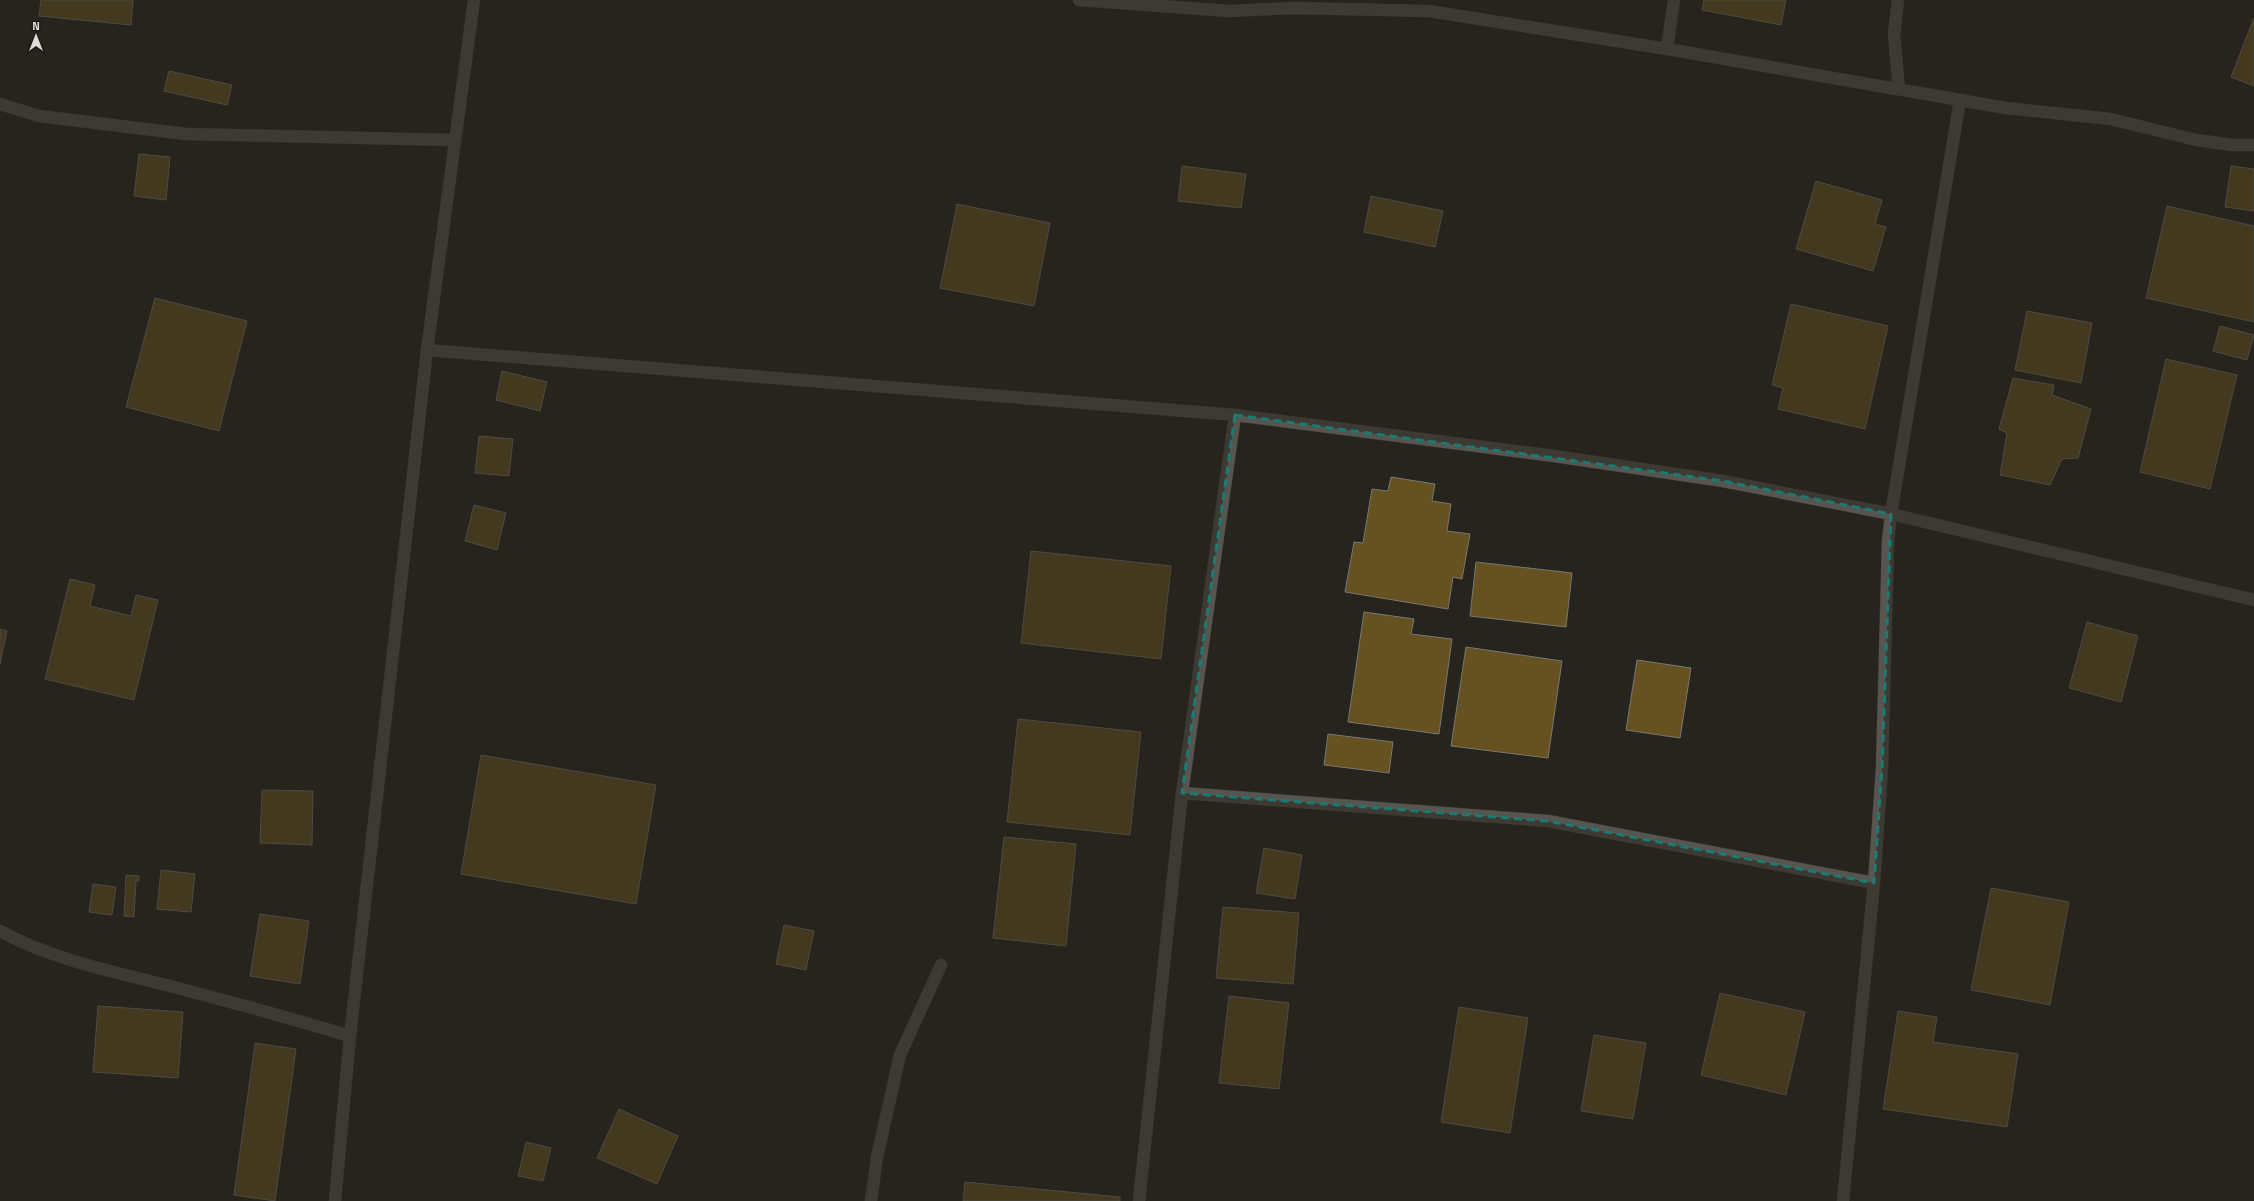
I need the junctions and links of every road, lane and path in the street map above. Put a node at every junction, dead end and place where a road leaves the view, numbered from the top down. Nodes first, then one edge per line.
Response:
1 (474, 0) edge
2 (1078, 0) edge
3 (1674, 0) edge
4 (1898, 0) edge
5 (1295, 4) edge
6 (1667, 49) junction
7 (1899, 89) junction
8 (1960, 100) junction
9 (0, 104) edge
10 (455, 140) junction
11 (2254, 145) edge
12 (427, 350) junction
13 (1235, 415) junction
14 (1891, 514) junction
15 (2254, 600) edge
16 (1182, 793) junction
17 (1874, 883) junction
18 (0, 931) edge
19 (941, 965) dead end
20 (350, 1036) junction
21 (335, 1201) edge
22 (871, 1201) edge
23 (1139, 1201) edge
24 (1843, 1201) edge

1 - 10 street
2 - 5 street
3 - 6 street
4 - 7 street
5 - 6 street
6 - 7 street
7 - 8 street
8 - 11 street
8 - 14 street
9 - 10 street
10 - 12 street
12 - 13 street
12 - 20 street
13 - 14 street
13 - 16 street
14 - 15 street
14 - 17 street
16 - 17 street
16 - 23 street
17 - 24 street
18 - 20 street
19 - 22 street
20 - 21 street

